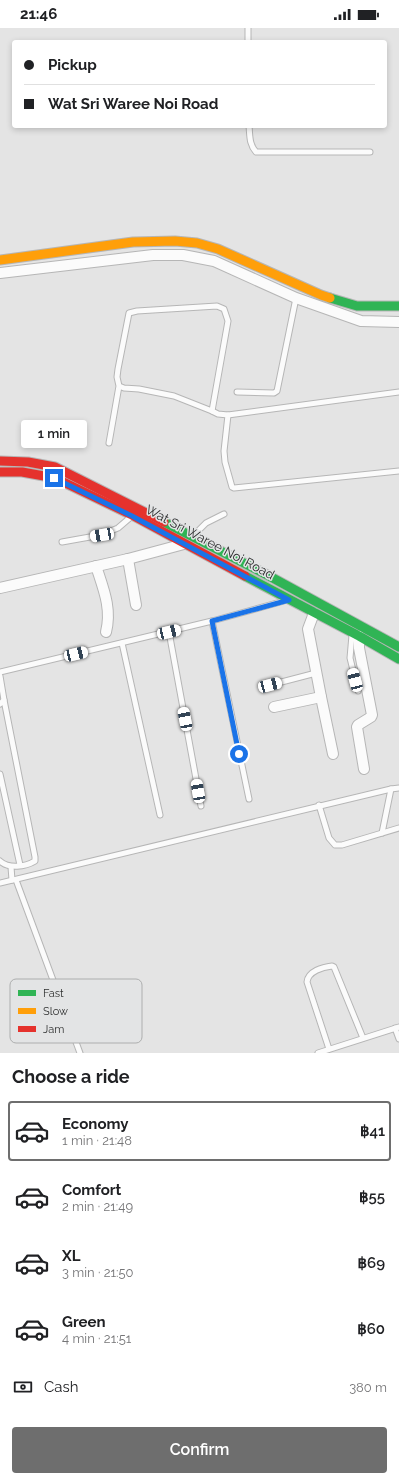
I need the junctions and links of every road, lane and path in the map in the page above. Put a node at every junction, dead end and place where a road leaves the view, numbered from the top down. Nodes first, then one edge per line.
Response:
1 (248, 28) edge
2 (248, 40) edge
3 (250, 128) edge
4 (370, 152) dead end
5 (20, 258) junction
6 (0, 260) edge
7 (21, 271) junction
8 (0, 273) edge
9 (296, 298) junction
10 (399, 306) edge
11 (399, 322) edge
12 (119, 386) junction
13 (237, 392) dead end
14 (399, 392) edge
15 (212, 412) junction
16 (228, 415) junction
17 (108, 443) dead end
18 (0, 461) edge
19 (0, 472) edge
20 (399, 472) edge
21 (224, 514) dead end
22 (132, 516) junction
23 (192, 537) junction
24 (62, 542) dead end
25 (184, 544) junction
26 (128, 559) junction
27 (96, 566) junction
28 (0, 588) edge
29 (289, 600) junction
30 (136, 605) dead end
31 (314, 613) junction
32 (212, 621) junction
33 (106, 632) dead end
34 (169, 632) junction
35 (355, 634) junction
36 (122, 643) junction
37 (399, 647) edge
38 (399, 659) edge
39 (0, 672) edge
40 (316, 673) junction
41 (0, 676) edge
42 (270, 685) dead end
43 (358, 691) dead end
44 (321, 696) junction
45 (2, 702) edge
46 (274, 707) dead end
47 (333, 754) dead end
48 (364, 769) dead end
49 (0, 774) edge
50 (399, 788) edge
51 (391, 789) junction
52 (248, 799) dead end
53 (319, 805) junction
54 (201, 806) dead end
55 (160, 815) dead end
56 (399, 828) edge
57 (382, 833) junction
58 (0, 861) edge
59 (20, 865) junction
60 (11, 867) junction
61 (14, 880) junction
62 (0, 883) edge
63 (52, 979) edge
64 (397, 1027) edge
65 (363, 1038) junction
66 (399, 1039) edge
67 (76, 1043) edge
68 (329, 1049) junction
69 (80, 1053) edge
70 (318, 1053) edge

1 - 2 lane
3 - 4 lane
5 - 6 main road
5 - 7 street
5 - 10 main road
7 - 8 street
7 - 9 street
9 - 11 street
9 - 13 lane
12 - 15 lane
12 - 15 lane
12 - 17 lane
14 - 16 lane
15 - 16 lane
16 - 20 lane
18 - 23 main road, Wat Sri Waree Noi Road
19 - 22 main road, Wat Sri Waree Noi Road
21 - 23 lane
22 - 24 lane
22 - 25 main road, Wat Sri Waree Noi Road
23 - 37 main road, Wat Sri Waree Noi Road
25 - 26 street
25 - 29 main road, Wat Sri Waree Noi Road
26 - 27 street
26 - 30 street
27 - 28 street
27 - 33 street
29 - 31 main road, Wat Sri Waree Noi Road
29 - 32 lane
31 - 35 main road, Wat Sri Waree Noi Road
31 - 40 street
32 - 34 lane
32 - 52 lane
34 - 36 lane
34 - 54 lane
35 - 38 main road, Wat Sri Waree Noi Road
35 - 43 lane
35 - 48 street
36 - 39 lane
36 - 55 lane
40 - 42 lane
40 - 44 street
41 - 45 lane
44 - 46 street
44 - 47 street
45 - 59 lane
49 - 59 lane
50 - 51 lane
51 - 53 lane
51 - 57 lane
53 - 57 lane
53 - 61 lane
56 - 57 lane
58 - 60 lane
59 - 60 lane
60 - 61 lane
61 - 62 lane
61 - 63 lane
64 - 65 lane
64 - 66 lane
65 - 68 lane
65 - 68 lane
67 - 69 lane
68 - 70 lane

